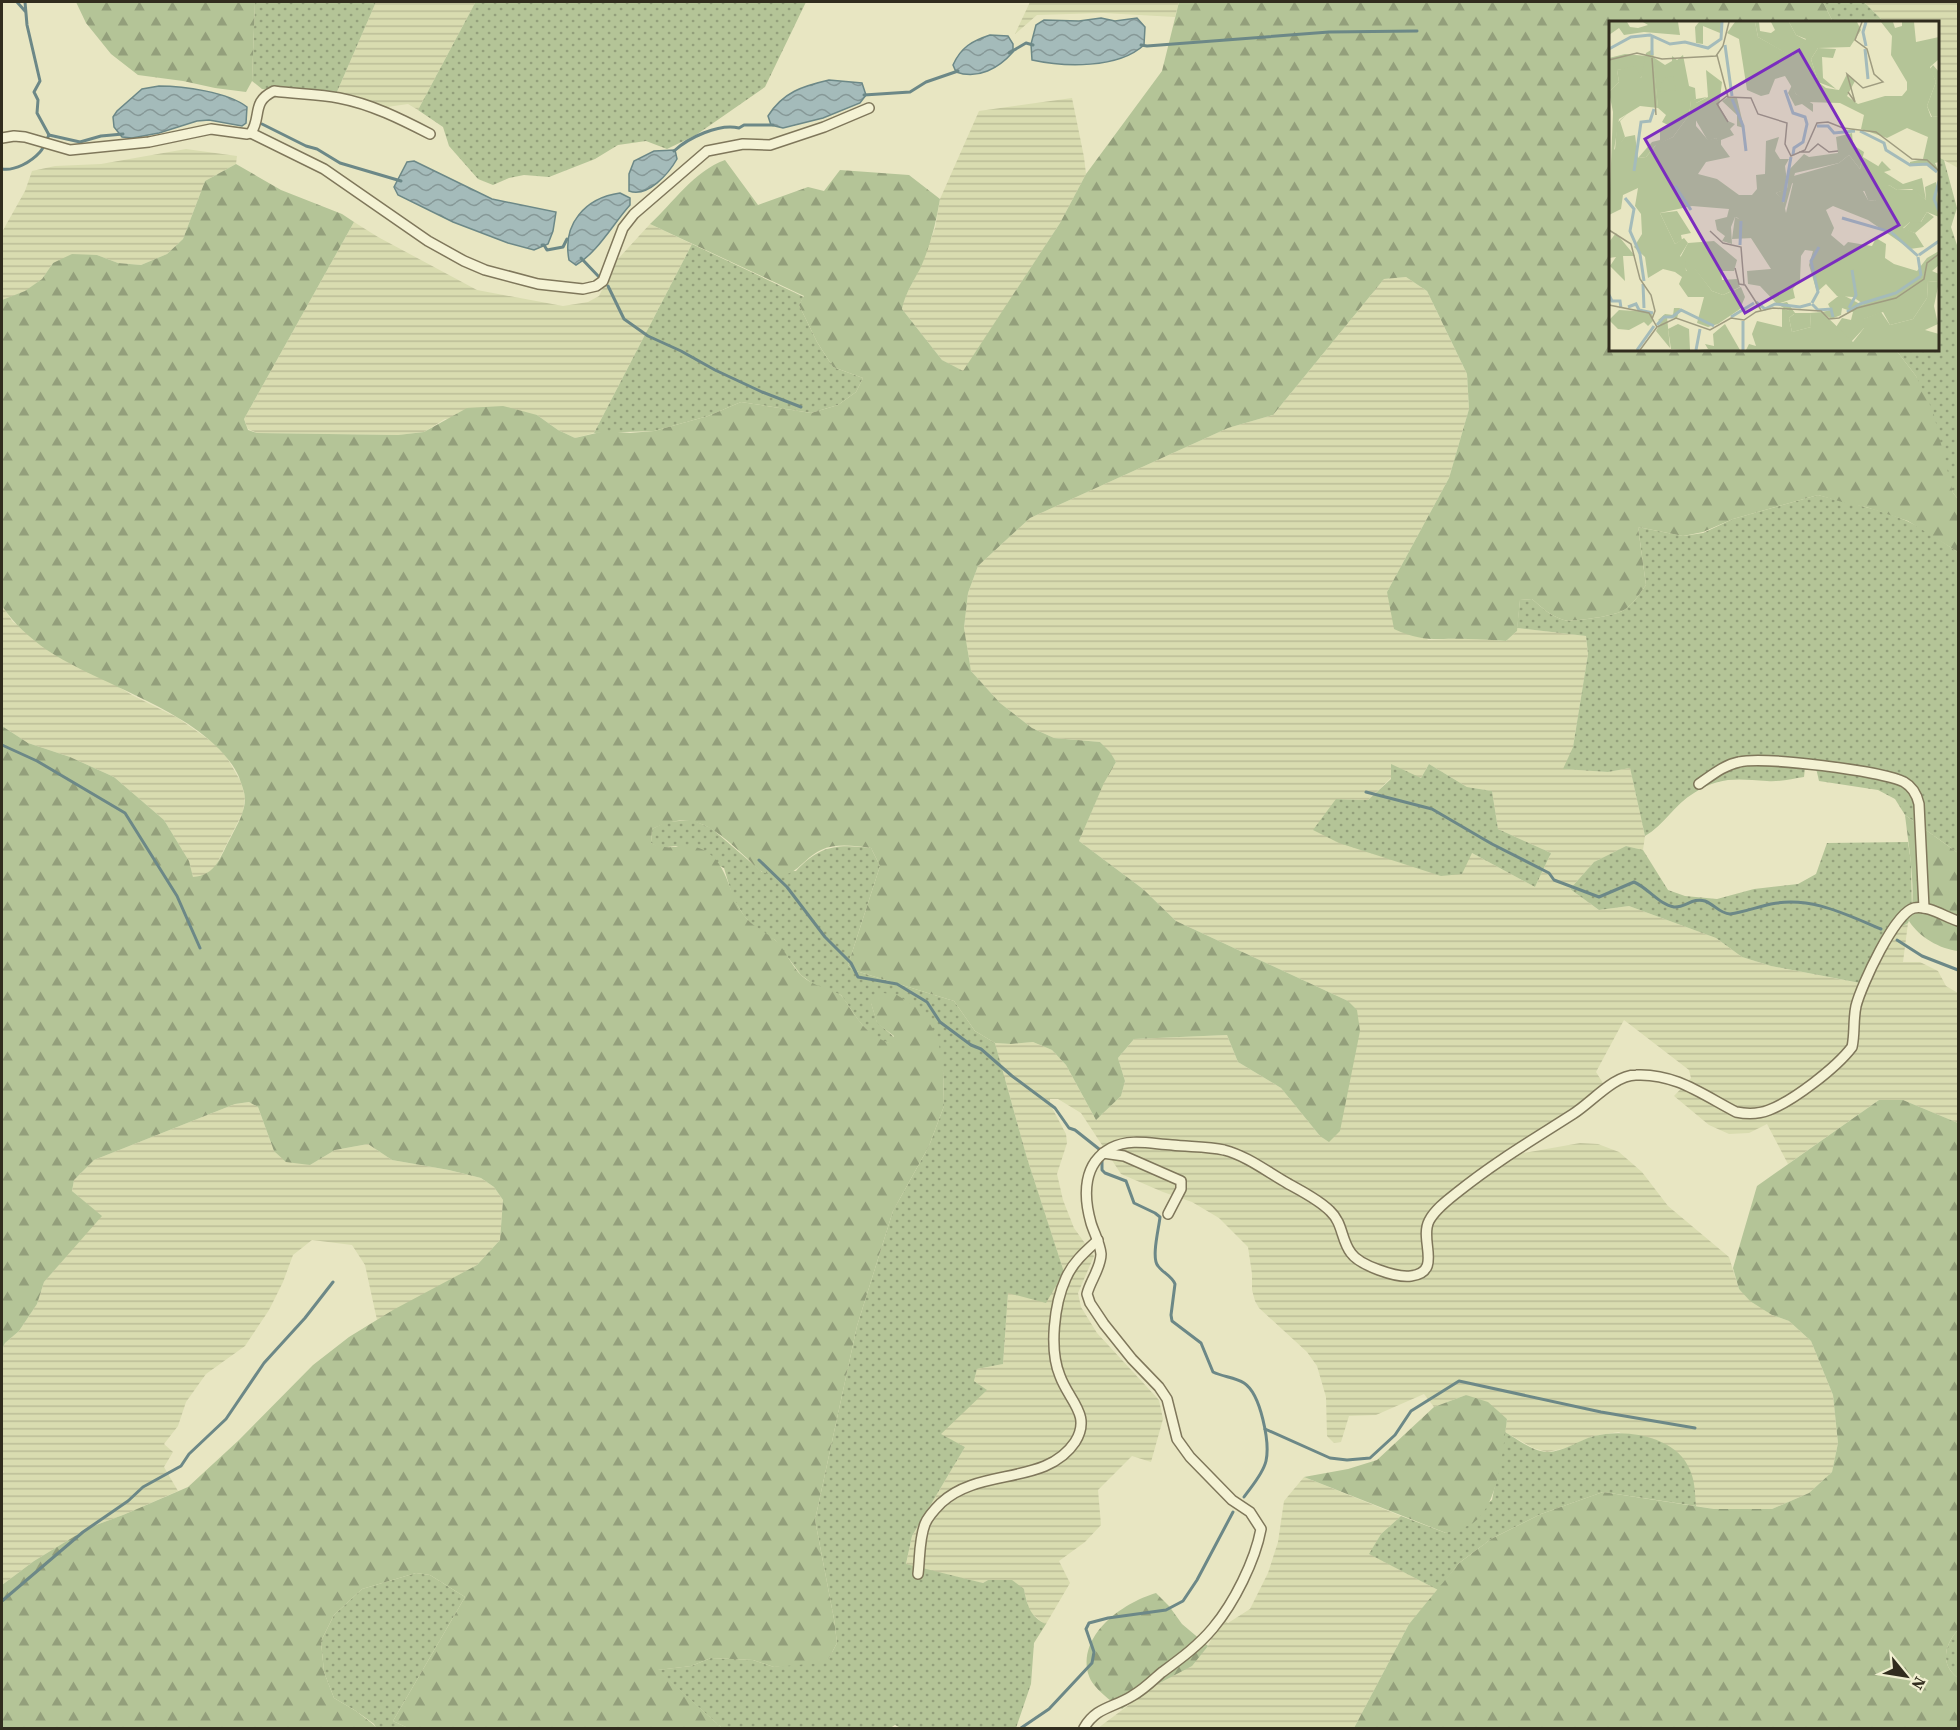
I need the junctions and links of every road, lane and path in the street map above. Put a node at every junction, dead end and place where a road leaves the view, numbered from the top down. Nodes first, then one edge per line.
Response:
1 (869, 108) dead end
2 (251, 133) junction
3 (430, 134) dead end
4 (2, 138) edge
5 (1699, 784) dead end
6 (1924, 908) junction
7 (1959, 921) edge
8 (1103, 1153) junction
9 (1168, 1214) dead end
10 (1098, 1240) junction
11 (918, 1574) dead end
12 (1084, 1728) edge

1 - 2 street
2 - 3 street
2 - 4 street
5 - 6 street
6 - 7 street
6 - 8 street
8 - 9 street
8 - 10 street
10 - 11 street
10 - 12 street

